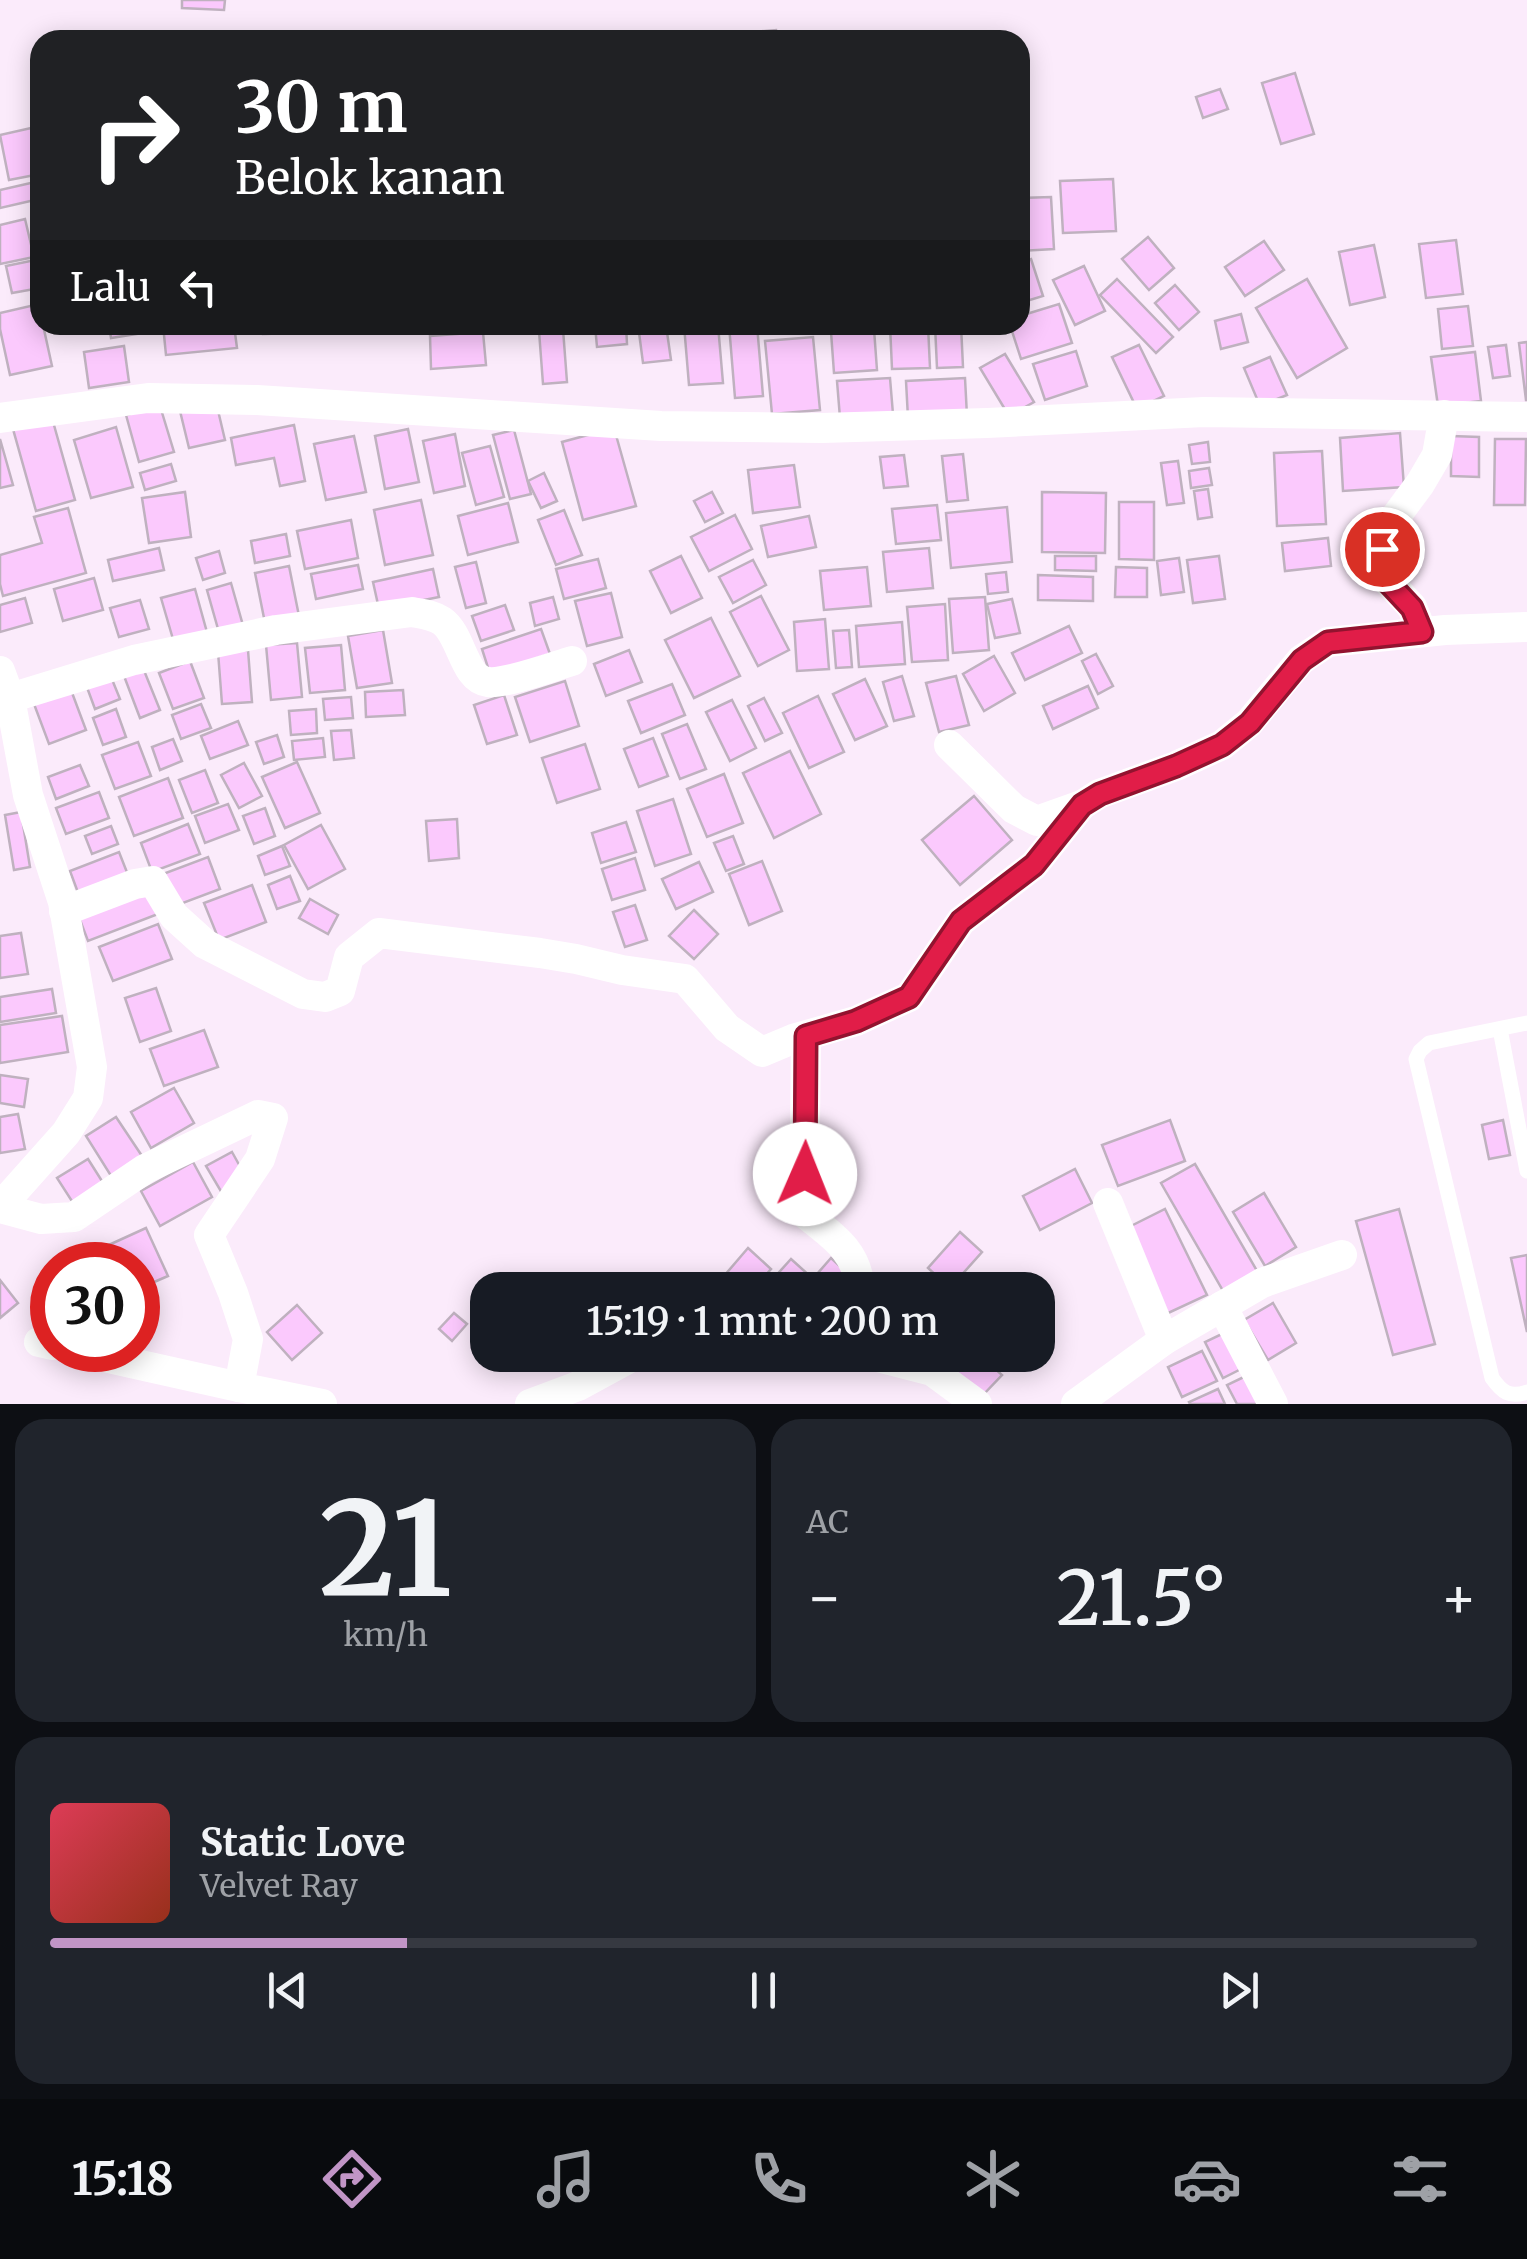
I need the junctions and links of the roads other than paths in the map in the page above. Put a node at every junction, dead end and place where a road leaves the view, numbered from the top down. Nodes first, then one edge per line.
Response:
1 (1444, 416) junction
2 (1527, 417) edge
3 (0, 418) edge
4 (1527, 627) edge
5 (1422, 632) junction
6 (572, 661) dead end
7 (5, 684) edge
8 (949, 745) dead end
9 (11, 778) edge
10 (1082, 805) junction
11 (64, 911) junction
12 (1527, 1023) edge
13 (1500, 1029) junction
14 (806, 1036) junction
15 (1527, 1171) edge
16 (1108, 1203) dead end
17 (0, 1207) edge
18 (1342, 1255) dead end
19 (857, 1272) edge
20 (1222, 1306) junction
21 (1164, 1340) junction
22 (160, 1369) edge
23 (604, 1372) edge
24 (933, 1372) edge
25 (239, 1387) junction
26 (1527, 1392) edge
27 (1090, 1399) edge
28 (322, 1404) edge
29 (530, 1404) edge
30 (977, 1404) edge
31 (1274, 1404) edge

1 - 2 street
1 - 3 street
1 - 5 street
4 - 5 street
5 - 10 street
6 - 7 street
7 - 9 street
8 - 10 street
9 - 11 street
10 - 14 street
11 - 14 street
11 - 17 street
12 - 13 lane
13 - 15 lane
13 - 26 lane
14 - 19 street
16 - 21 street
17 - 25 street
18 - 20 street
20 - 21 street
20 - 31 street
21 - 27 street
22 - 25 street
23 - 29 street
24 - 30 street
25 - 28 street

